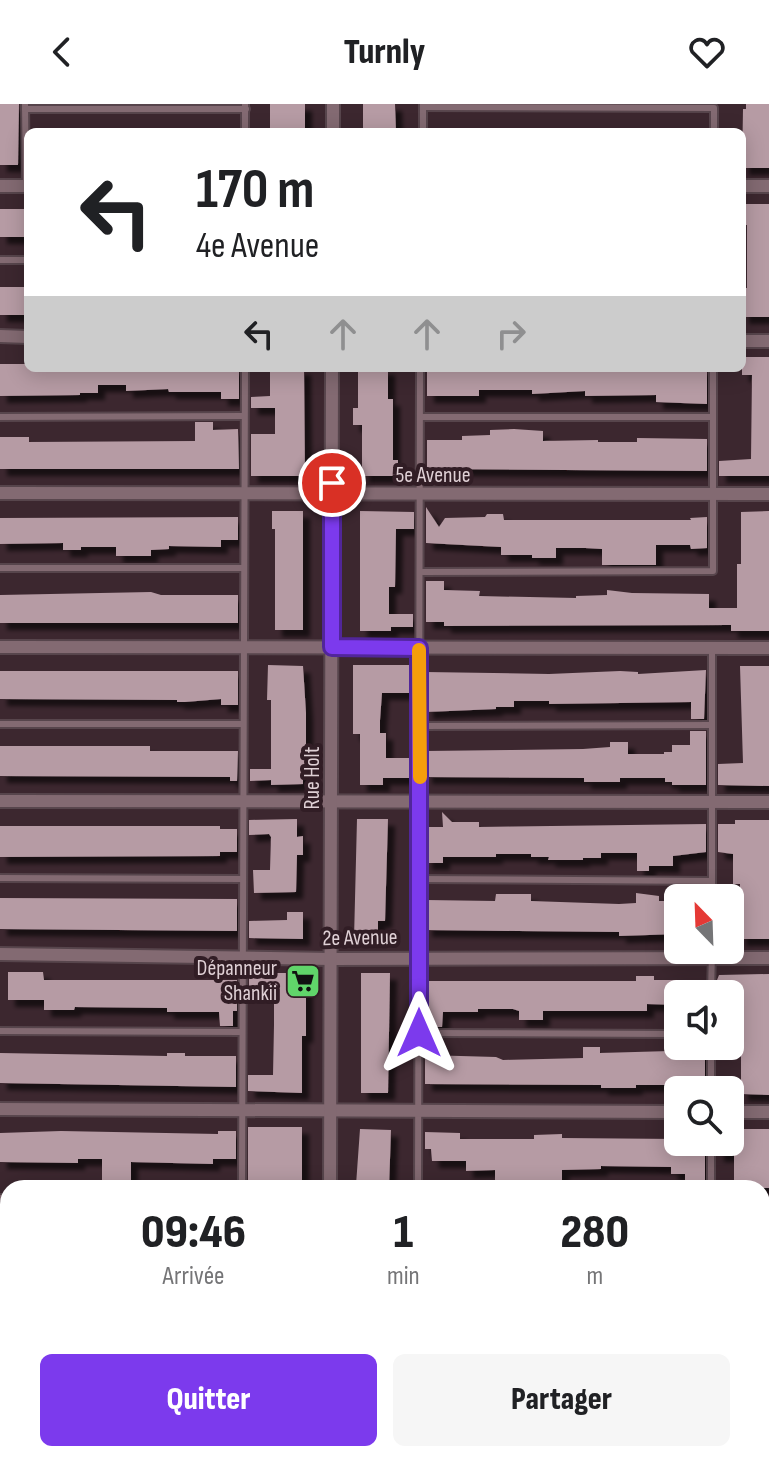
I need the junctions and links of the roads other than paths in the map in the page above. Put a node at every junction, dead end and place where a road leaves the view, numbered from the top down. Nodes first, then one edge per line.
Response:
1 (333, 104) edge
2 (25, 106) edge
3 (246, 106) edge
4 (423, 106) edge
5 (26, 128) edge
6 (245, 128) edge
7 (333, 128) edge
8 (423, 128) edge
9 (714, 128) edge
10 (0, 186) edge
11 (24, 186) edge
12 (746, 186) edge
13 (769, 186) edge
14 (0, 260) edge
15 (24, 260) edge
16 (0, 336) edge
17 (24, 337) edge
18 (746, 341) edge
19 (769, 341) edge
20 (245, 372) edge
21 (332, 372) edge
22 (420, 372) edge
23 (713, 372) edge
24 (244, 416) junction
25 (0, 417) edge
26 (421, 417) junction
27 (713, 417) junction
28 (0, 493) edge
29 (332, 493) junction
30 (244, 494) junction
31 (713, 494) junction
32 (769, 494) edge
33 (421, 495) junction
34 (0, 568) edge
35 (243, 568) junction
36 (420, 572) junction
37 (0, 647) edge
38 (243, 647) junction
39 (332, 647) junction
40 (419, 648) junction
41 (712, 648) junction
42 (769, 648) edge
43 (0, 724) edge
44 (242, 724) junction
45 (712, 725) junction
46 (420, 726) junction
47 (0, 801) edge
48 (242, 802) junction
49 (419, 802) junction
50 (712, 802) junction
51 (769, 802) edge
52 (332, 803) junction
53 (0, 878) edge
54 (242, 879) junction
55 (419, 879) junction
56 (712, 881) joint
57 (0, 954) edge
58 (664, 954) edge
59 (744, 956) edge
60 (242, 957) junction
61 (419, 957) junction
62 (769, 958) edge
63 (332, 959) junction
64 (0, 1031) edge
65 (241, 1032) junction
66 (419, 1033) junction
67 (664, 1034) edge
68 (0, 1109) edge
69 (331, 1109) junction
70 (241, 1110) junction
71 (419, 1110) junction
72 (664, 1112) edge
73 (744, 1112) edge
74 (769, 1112) edge
75 (711, 1156) edge
76 (242, 1180) edge
77 (330, 1180) edge
78 (418, 1180) edge
79 (711, 1180) edge

1 - 7 street
2 - 3 lane
2 - 5 lane
3 - 6 lane
4 - 8 lane
4 - 9 lane
10 - 11 street
12 - 13 street
14 - 15 lane
16 - 17 street
18 - 19 street
20 - 24 lane
21 - 29 street, Rue Holt
22 - 26 lane
23 - 27 lane
24 - 25 lane
24 - 30 lane
26 - 27 lane
26 - 33 lane
27 - 31 lane
28 - 30 street, 5e Avenue
29 - 30 street, 5e Avenue
29 - 33 street, 5e Avenue
29 - 39 street, Rue Holt
30 - 35 lane
31 - 32 street, 5e Avenue
31 - 33 street, 5e Avenue
31 - 36 lane
33 - 36 lane
34 - 35 lane
35 - 38 lane
36 - 40 lane
37 - 38 street
38 - 39 street
38 - 44 lane
39 - 40 street
39 - 52 street, Rue Holt
40 - 41 street
40 - 46 lane
41 - 42 street
41 - 45 lane
43 - 44 lane
44 - 48 lane
45 - 46 lane
45 - 50 lane
46 - 49 lane
47 - 48 street
48 - 52 street
48 - 54 lane
49 - 50 street
49 - 52 street
49 - 55 lane
50 - 51 street
50 - 56 lane
52 - 63 street, Rue Holt
53 - 54 lane
54 - 60 lane
55 - 56 lane
55 - 61 lane
57 - 60 street, 2e Avenue
58 - 61 street, 2e Avenue
59 - 62 street, 2e Avenue
60 - 63 street, 2e Avenue
60 - 65 lane
61 - 63 street, 2e Avenue
61 - 66 lane
63 - 69 street, Rue Holt
64 - 65 lane
65 - 70 lane
66 - 67 lane
66 - 71 lane
68 - 70 street
69 - 70 street
69 - 71 street
69 - 77 street, Rue Holt
70 - 76 lane
71 - 72 street
71 - 78 lane
73 - 74 street
75 - 79 lane

